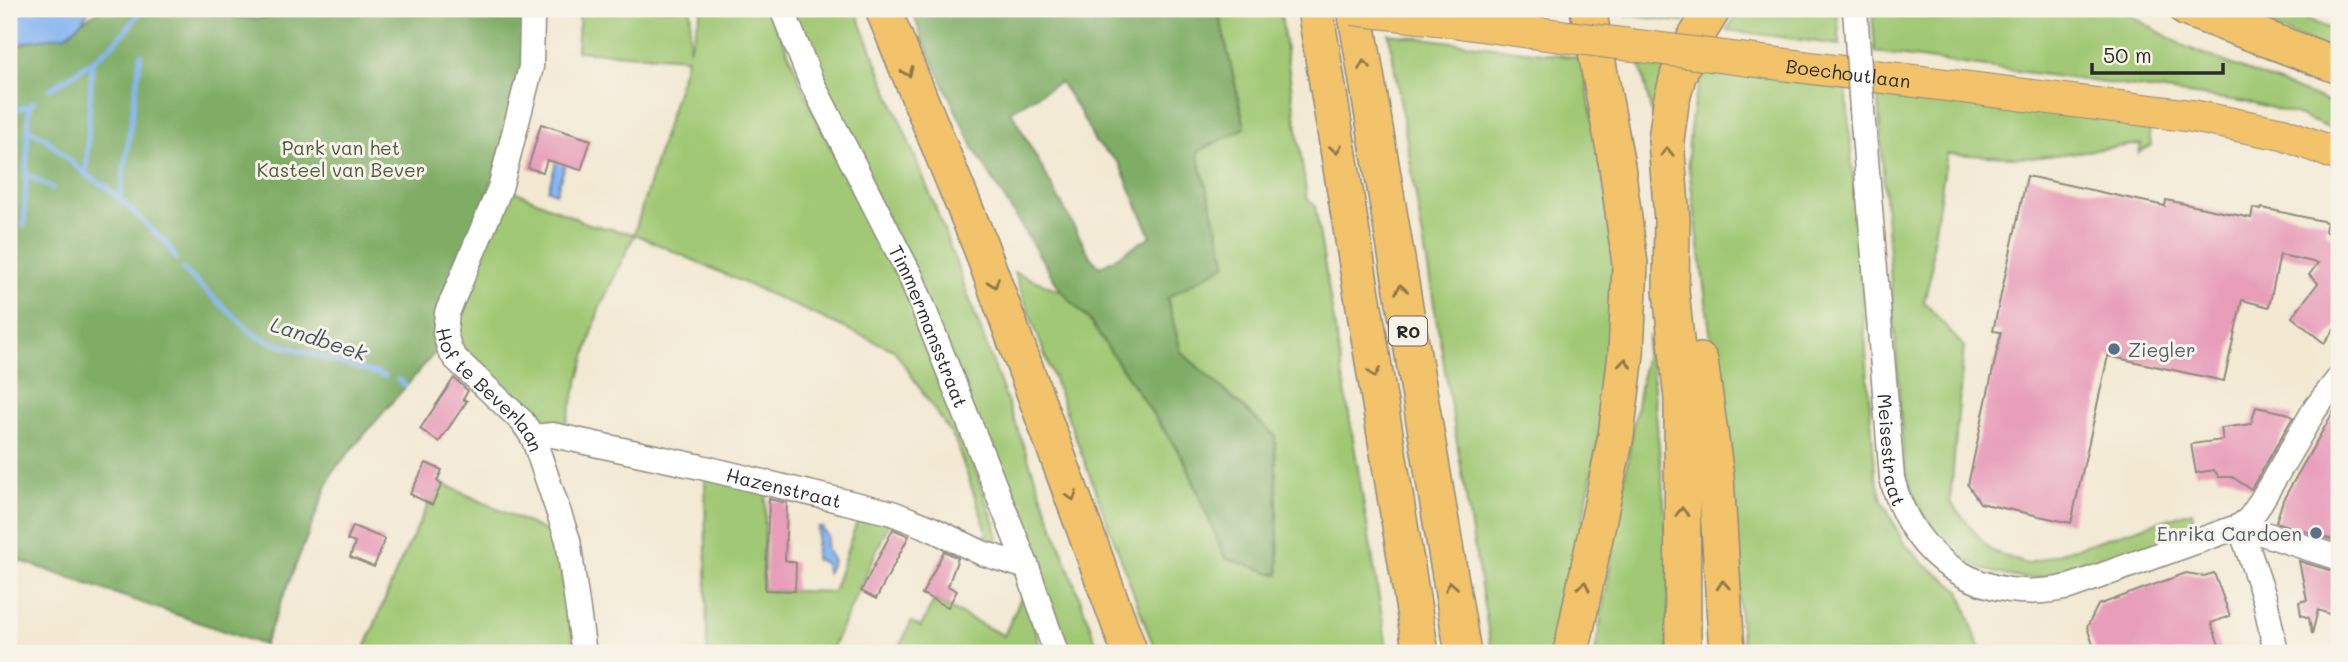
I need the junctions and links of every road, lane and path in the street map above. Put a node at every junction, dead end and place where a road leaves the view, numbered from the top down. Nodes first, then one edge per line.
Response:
1 (535, 9) edge
2 (782, 9) edge
3 (883, 9) edge
4 (1315, 9) edge
5 (1354, 9) edge
6 (1588, 9) edge
7 (1607, 9) edge
8 (1713, 9) edge
9 (1855, 9) edge
10 (2186, 9) edge
11 (2339, 66) edge
12 (2339, 155) edge
13 (1672, 220) junction
14 (1671, 291) junction
15 (2339, 378) edge
16 (533, 437) junction
17 (2240, 526) junction
18 (2339, 558) edge
19 (1027, 567) junction
20 (584, 653) edge
21 (1056, 653) edge
22 (1130, 653) edge
23 (1421, 653) edge
24 (1463, 653) edge
25 (1571, 653) edge
26 (1683, 653) edge
27 (1727, 653) edge
28 (2276, 653) edge

1 - 16 street, Hof te Beverlaan
2 - 19 street, Timmermansstraat
3 -> 22 highway
4 -> 23 highway, R0
5 - 12 main road, Boechoutlaan, bridge
24 -> 5 highway, R0
25 -> 6 highway
7 - 14 highway
13 -> 8 highway
9 - 17 street, Meisestraat, bridge
10 - 11 highway
13 - 14 highway
27 -> 13 highway
26 -> 14 highway
15 - 17 street
16 - 19 street, Hazenstraat
16 - 20 street, Hof te Beverlaan
17 - 18 street
17 - 28 street
19 - 21 street, Timmermansstraat

